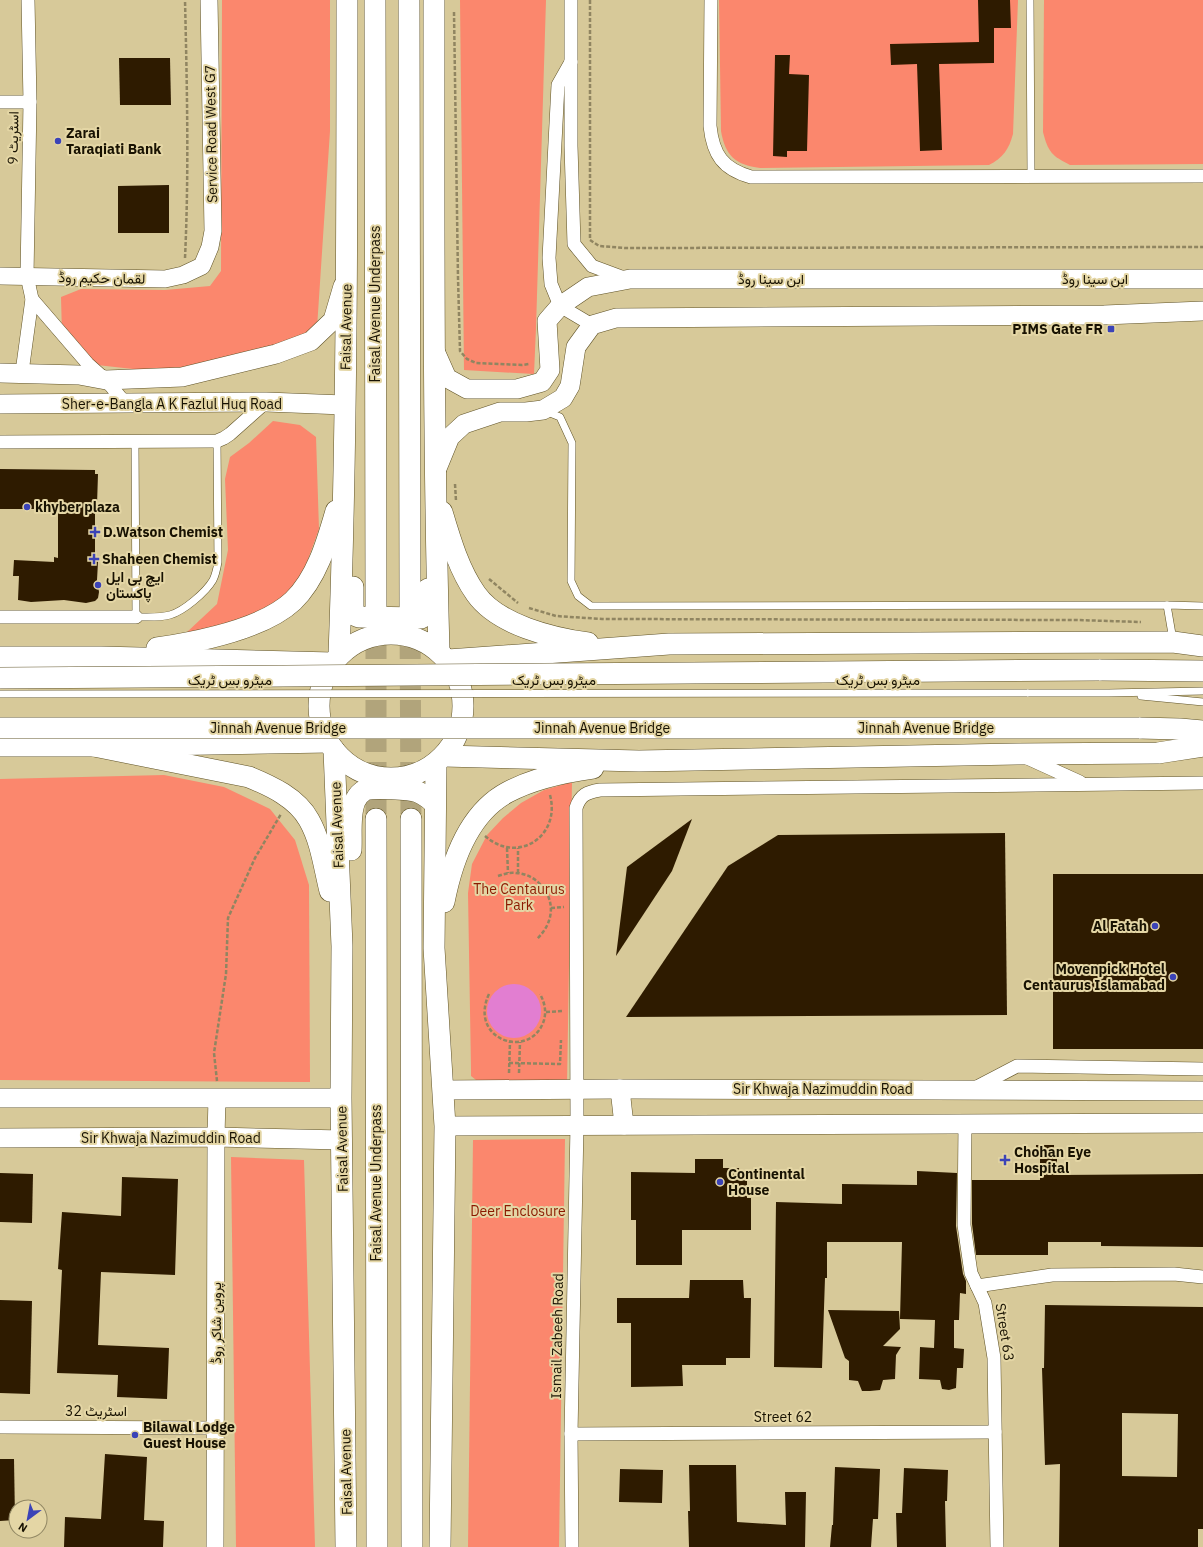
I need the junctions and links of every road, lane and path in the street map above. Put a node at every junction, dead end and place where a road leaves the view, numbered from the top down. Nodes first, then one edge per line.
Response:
1 (28, 0) edge
2 (185, 0) edge
3 (209, 0) edge
4 (347, 0) edge
5 (375, 0) edge
6 (409, 0) edge
7 (434, 0) edge
8 (571, 0) edge
9 (590, 0) edge
10 (711, 0) edge
11 (1030, 0) edge
12 (454, 8) dead end
13 (572, 60) junction
14 (0, 102) edge
15 (30, 102) junction
16 (1031, 176) junction
17 (1203, 176) edge
18 (1203, 247) edge
19 (185, 258) dead end
20 (202, 266) joint
21 (347, 274) junction
22 (0, 276) edge
23 (27, 276) junction
24 (630, 279) junction
25 (1203, 279) edge
26 (32, 299) junction
27 (560, 306) junction
28 (1203, 311) edge
29 (592, 325) junction
30 (434, 349) junction
31 (529, 364) dead end
32 (0, 372) edge
33 (22, 372) junction
34 (106, 380) junction
35 (496, 389) junction
36 (266, 402) junction
37 (126, 403) junction
38 (0, 404) edge
39 (344, 405) junction
40 (543, 410) junction
41 (500, 412) junction
42 (216, 441) junction
43 (0, 442) edge
44 (135, 442) junction
45 (436, 481) junction
46 (344, 484) junction
47 (344, 511) junction
48 (436, 530) junction
49 (1167, 605) junction
50 (1203, 606) edge
51 (376, 607) tunnel mouth
52 (410, 607) tunnel mouth
53 (0, 617) edge
54 (136, 617) junction
55 (1174, 642) junction
56 (669, 644) junction
57 (1203, 646) edge
58 (444, 656) junction
59 (0, 657) edge
60 (101, 657) junction
61 (336, 659) junction
62 (1203, 671) edge
63 (0, 678) edge
64 (1203, 691) edge
65 (1109, 693) junction
66 (0, 694) edge
67 (1203, 702) edge
68 (0, 728) edge
69 (1203, 730) edge
70 (0, 746) edge
71 (94, 746) junction
72 (331, 746) junction
73 (1203, 746) edge
74 (1017, 754) junction
75 (440, 759) junction
76 (639, 761) junction
77 (540, 779) junction
78 (1203, 783) edge
79 (1083, 784) junction
80 (284, 794) junction
81 (435, 804) junction
82 (376, 819) tunnel mouth
83 (410, 820) tunnel mouth
84 (475, 821) junction
85 (507, 848) junction
86 (518, 848) junction
87 (508, 873) junction
88 (518, 873) junction
89 (498, 876) dead end
90 (562, 907) dead end
91 (562, 914) dead end
92 (537, 939) dead end
93 (342, 946) junction
94 (434, 948) junction
95 (488, 994) dead end
96 (540, 994) dead end
97 (562, 1003) dead end
98 (562, 1018) dead end
99 (561, 1034) dead end
100 (510, 1042) junction
101 (520, 1042) junction
102 (509, 1063) junction
103 (519, 1063) junction
104 (1203, 1069) edge
105 (620, 1089) junction
106 (444, 1090) junction
107 (513, 1090) junction
108 (576, 1090) junction
109 (972, 1090) junction
110 (1203, 1091) edge
111 (0, 1098) edge
112 (217, 1098) junction
113 (341, 1098) junction
114 (1203, 1123) edge
115 (965, 1124) junction
116 (577, 1125) junction
117 (624, 1125) junction
118 (445, 1126) junction
119 (216, 1137) junction
120 (0, 1138) edge
121 (342, 1140) junction
122 (1203, 1277) edge
123 (977, 1286) junction
124 (0, 1427) edge
125 (215, 1428) junction
126 (995, 1432) junction
127 (571, 1434) junction
128 (215, 1547) edge
129 (346, 1547) edge
130 (377, 1547) edge
131 (412, 1547) edge
132 (440, 1547) edge
133 (572, 1547) edge
134 (997, 1547) edge

1 - 15 street, اسٹریٹ 9
2 - 19 path
3 - 20 street, Service Road West G7
4 - 21 main road, Faisal Avenue
5 - 51 main road, Faisal Avenue Underpass
6 - 52 main road
7 - 30 main road
8 - 13 street
9 - 18 path
10 - 16 street
11 - 16 lane
12 - 31 path
13 - 24 street
13 - 27 street
14 - 15 street
15 - 23 street, اسٹریٹ 9
16 - 17 street
20 - 23 street, لقمان حکیم روڈ
21 - 34 main road, Sher-e-Bangla A K Fazlul Huq Road
21 - 39 main road, Faisal Avenue
22 - 23 street, لقمان حکیم روڈ
23 - 26 street
24 - 25 main road, ابن سینا روڈ
24 - 27 main road, ابن سینا روڈ
26 - 33 street
26 - 34 street
27 - 29 street
27 - 35 main road, ابن سینا روڈ
28 - 29 main road
29 - 40 main road
30 - 35 main road, ابن سینا روڈ
30 - 45 main road
32 - 33 main road, Sher-e-Bangla A K Fazlul Huq Road
33 - 34 main road, Sher-e-Bangla A K Fazlul Huq Road
34 - 37 street
35 - 41 main road
36 - 37 main road, Sher-e-Bangla A K Fazlul Huq Road
36 - 39 main road, Sher-e-Bangla A K Fazlul Huq Road
36 - 42 street
37 - 38 main road, Sher-e-Bangla A K Fazlul Huq Road
39 - 46 main road, Faisal Avenue
40 - 41 main road
40 - 49 lane
41 - 45 main road
42 - 44 street
42 - 54 lane
43 - 44 street
44 - 54 lane
45 - 48 main road
45 - 56 main road
46 - 47 main road, Faisal Avenue
46 - 60 main road
47 - 48 main road
47 - 61 main road, Faisal Avenue
48 - 58 main road
49 - 50 lane
49 - 55 lane
53 - 54 street
55 - 56 main road
55 - 57 main road
56 - 58 main road
58 - 61 main road
58 - 75 main road
59 - 60 main road
60 - 61 main road
61 - 72 main road
62 - 63 main road, bridge
64 - 65 lane, میٹرو بس ٹریک
65 - 66 lane, میٹرو بس ٹریک, bridge
65 - 67 lane, میٹرو بس ٹریک
68 - 69 main road, Jinnah Avenue Bridge, bridge
70 - 71 main road
71 - 72 main road
71 - 80 main road
72 - 75 main road
72 - 93 main road, Faisal Avenue
73 - 74 main road
74 - 76 main road
74 - 79 street
75 - 76 main road
75 - 81 main road
76 - 77 main road
77 - 84 main road
77 - 86 path
78 - 79 street
79 - 108 street, Ismail Zabeeh Road
80 - 93 main road
80 - 112 path
81 - 93 main road
81 - 94 main road
82 - 130 main road, Faisal Avenue Underpass
83 - 131 main road
84 - 85 path
84 - 94 main road
85 - 86 path
85 - 87 path
86 - 88 path
87 - 88 path
87 - 89 path
88 - 92 path
90 - 91 path
93 - 113 main road, Faisal Avenue
94 - 106 main road
95 - 100 path
96 - 101 path
97 - 98 path
99 - 103 path
100 - 101 path
100 - 102 path
101 - 103 path
102 - 103 path
102 - 107 path
103 - 107 path
104 - 109 street
105 - 108 main road, Sir Khwaja Nazimuddin Road
105 - 109 main road, Sir Khwaja Nazimuddin Road
105 - 117 main road
106 - 107 main road, Sir Khwaja Nazimuddin Road
106 - 118 main road
107 - 108 main road, Sir Khwaja Nazimuddin Road
108 - 116 street, Ismail Zabeeh Road
109 - 110 main road, Sir Khwaja Nazimuddin Road
111 - 112 main road
112 - 113 main road
112 - 119 street, پروین شاکر روڈ
113 - 121 main road, Faisal Avenue
114 - 115 main road
115 - 117 main road
115 - 123 street, Street 63
116 - 117 main road
116 - 118 main road
116 - 127 street, Ismail Zabeeh Road
118 - 132 main road
119 - 120 main road, Sir Khwaja Nazimuddin Road
119 - 121 main road, Sir Khwaja Nazimuddin Road
119 - 125 street, پروین شاکر روڈ
121 - 129 main road, Faisal Avenue
122 - 123 street
123 - 126 street, Street 63
124 - 125 street, اسٹریٹ 32
125 - 128 street, پروین شاکر روڈ
126 - 127 street, Street 62
126 - 134 street, Street 63
127 - 133 street, Ismail Zabeeh Road

